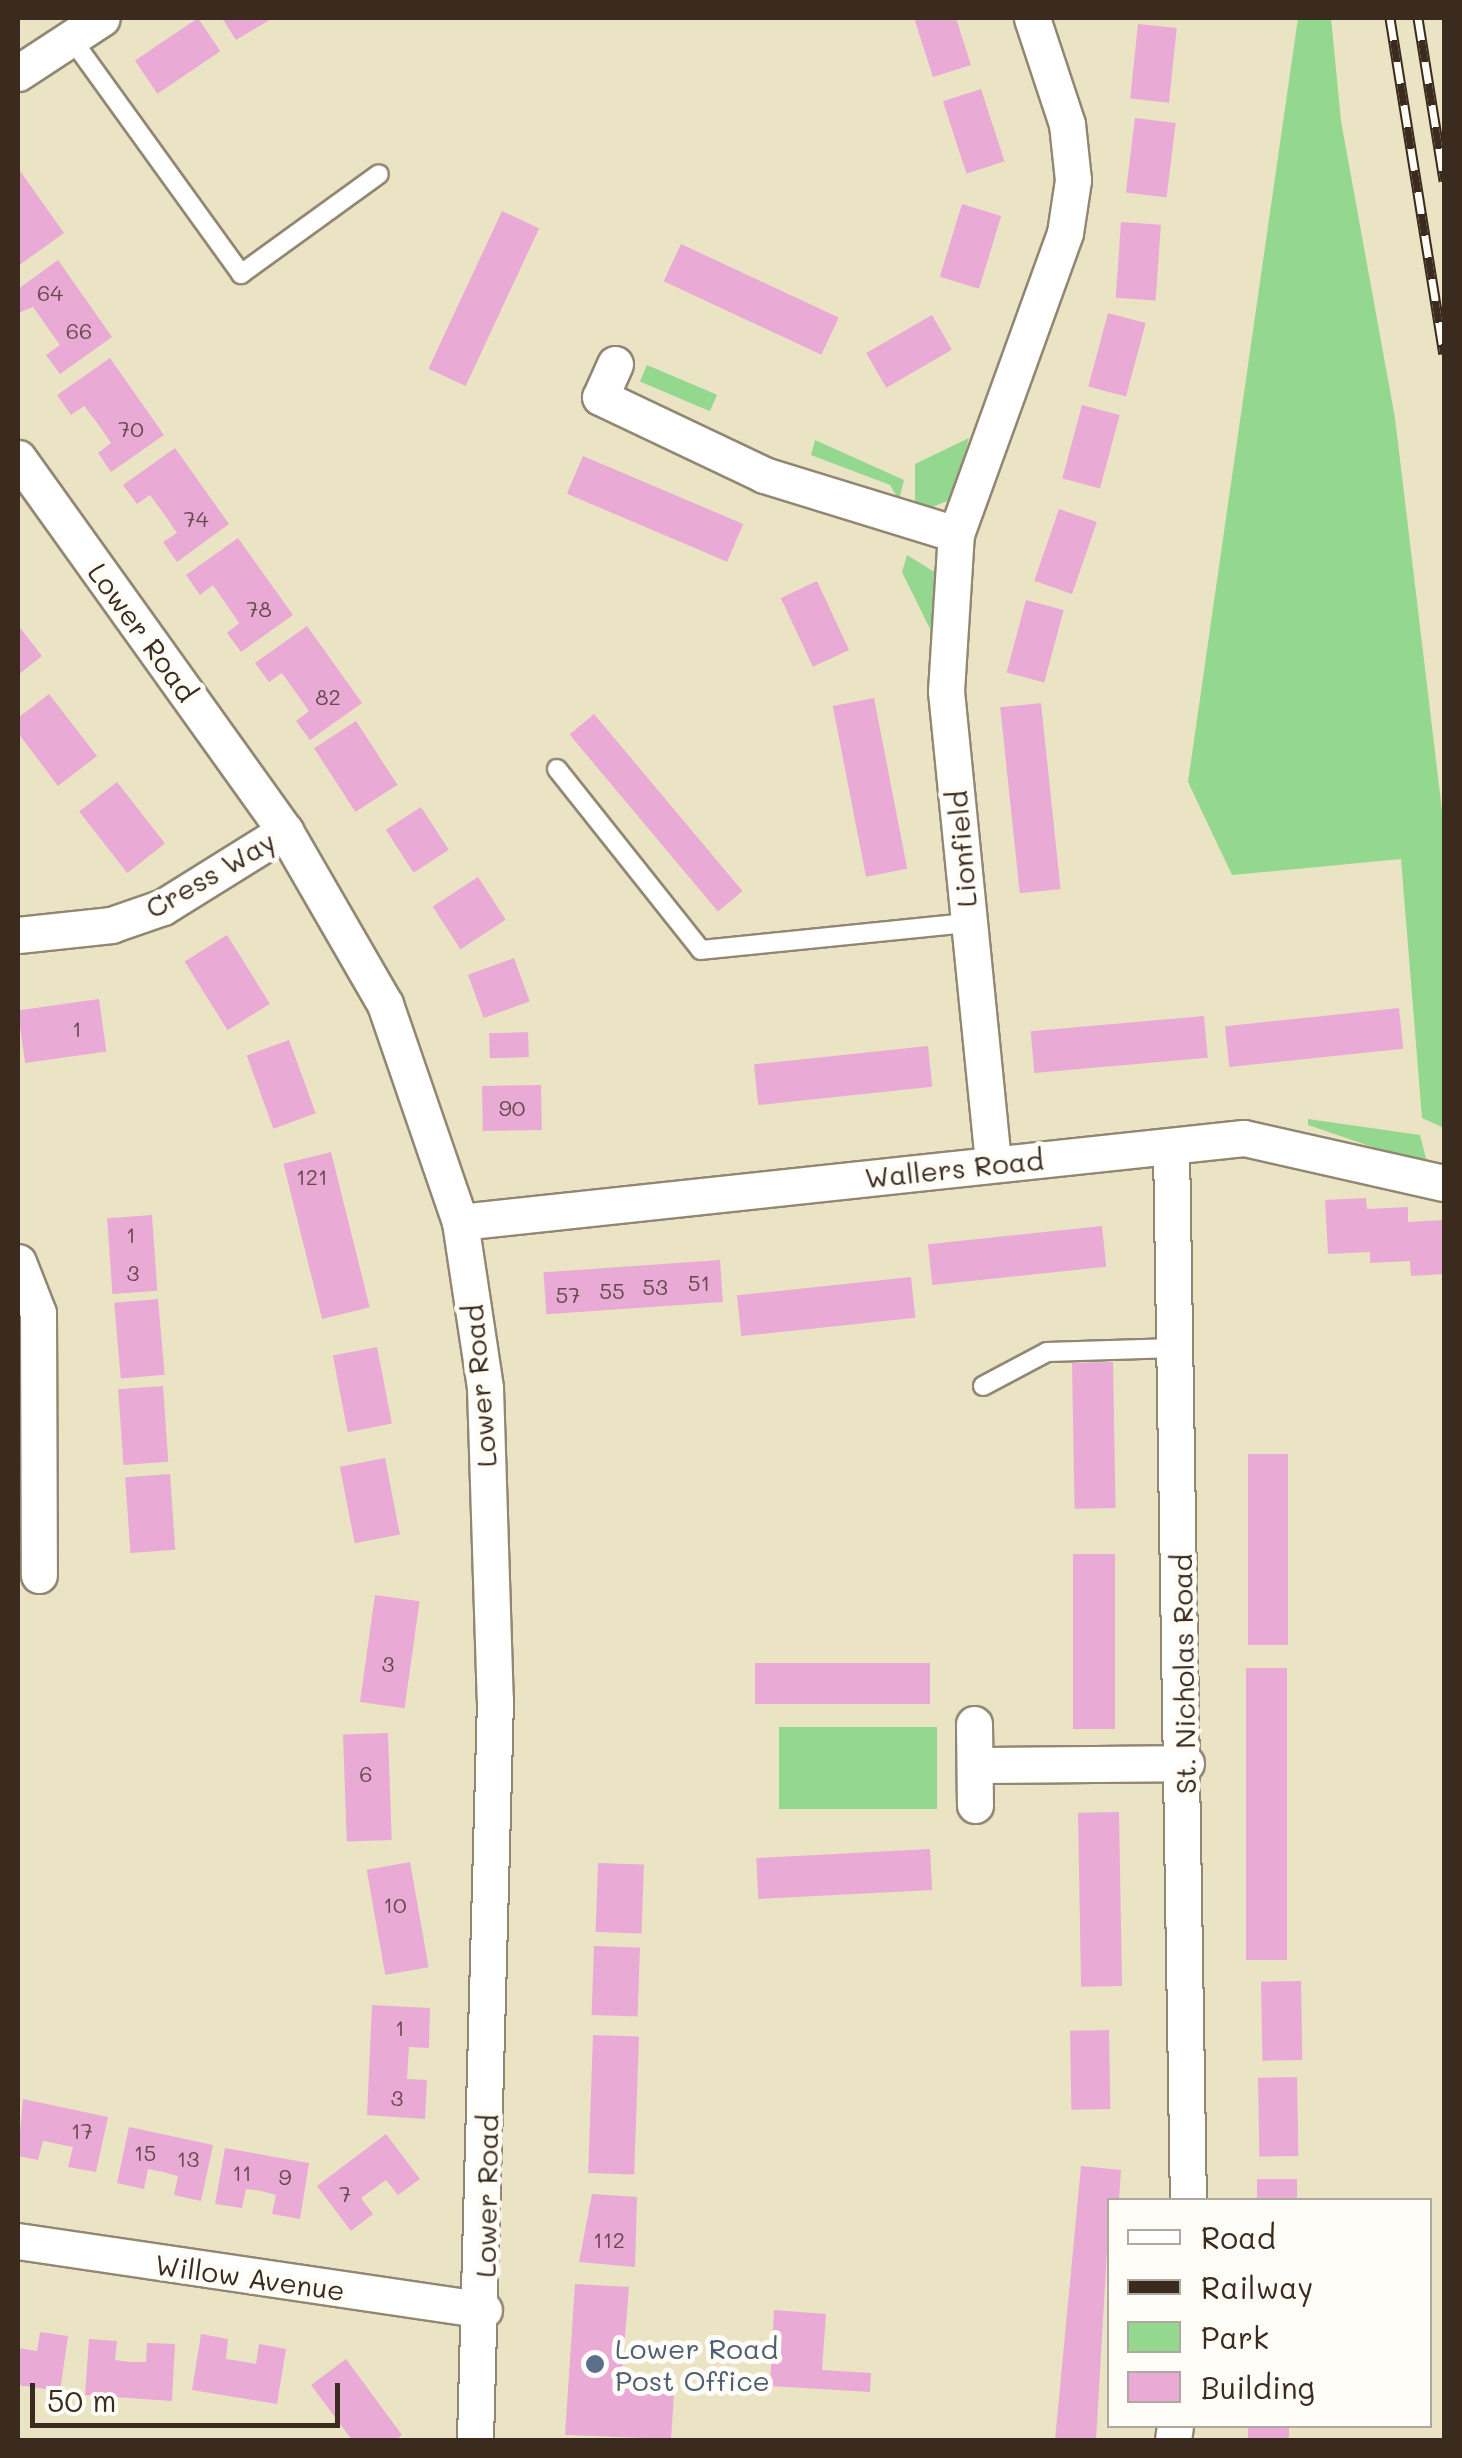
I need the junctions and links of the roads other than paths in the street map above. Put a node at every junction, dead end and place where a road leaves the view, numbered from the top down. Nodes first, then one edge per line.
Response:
1 (102, 18) edge
2 (1032, 18) edge
3 (72, 38) junction
4 (18, 74) edge
5 (379, 174) dead end
6 (614, 364) dead end
7 (18, 458) edge
8 (956, 534) junction
9 (557, 769) dead end
10 (285, 831) junction
11 (968, 923) junction
12 (18, 936) edge
13 (1171, 1147) junction
14 (993, 1162) junction
15 (1444, 1183) edge
16 (460, 1222) junction
17 (18, 1262) edge
18 (1175, 1348) junction
19 (983, 1386) dead end
20 (27, 1494) edge
21 (39, 1575) dead end
22 (974, 1724) dead end
23 (1186, 1763) junction
24 (976, 1765) junction
25 (975, 1805) dead end
26 (1188, 2198) edge
27 (18, 2241) edge
28 (484, 2310) junction
29 (475, 2440) edge

1 - 3 street
2 - 8 street, Lionfield
3 - 4 street
3 - 5 lane
6 - 8 street
7 - 10 street, Lower Road
8 - 11 street, Lionfield
9 - 11 lane
10 - 12 street, Cress Way
10 - 16 street, Lower Road
11 - 14 street, Lionfield
13 - 14 street, Wallers Road
13 - 15 street, Wallers Road
13 - 18 street, St. Nicholas Road
14 - 16 street, Wallers Road
16 - 28 street, Lower Road
17 - 20 street
18 - 19 lane
18 - 23 street, St. Nicholas Road
20 - 21 street
22 - 24 street
23 - 24 street
23 - 26 street, St. Nicholas Road
24 - 25 street
27 - 28 street, Willow Avenue
28 - 29 street, Lower Road

